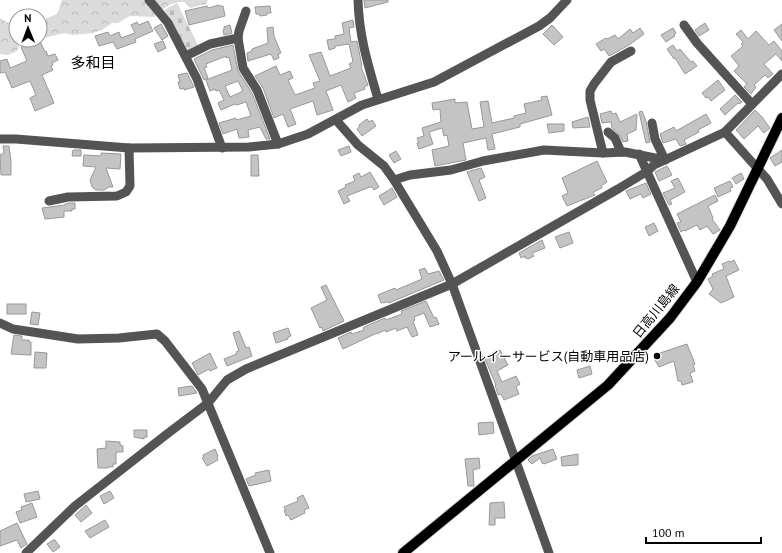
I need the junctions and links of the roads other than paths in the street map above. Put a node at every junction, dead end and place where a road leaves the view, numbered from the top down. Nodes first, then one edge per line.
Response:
1 (149, 0) edge
2 (358, 0) edge
3 (567, 0) edge
4 (246, 11) dead end
5 (684, 25) dead end
6 (238, 38) junction
7 (631, 51) dead end
8 (186, 56) junction
9 (782, 74) edge
10 (378, 99) junction
11 (752, 104) junction
12 (782, 118) edge
13 (336, 120) junction
14 (652, 123) dead end
15 (608, 132) dead end
16 (725, 132) junction
17 (0, 139) edge
18 (278, 144) junction
19 (129, 148) junction
20 (222, 148) junction
21 (621, 152) junction
22 (603, 153) junction
23 (639, 154) junction
24 (665, 160) junction
25 (758, 169) junction
26 (646, 172) junction
27 (394, 180) junction
28 (50, 201) dead end
29 (782, 204) edge
30 (697, 282) junction
31 (452, 284) junction
32 (0, 323) edge
33 (208, 403) junction
34 (516, 462) junction
35 (26, 553) edge
36 (270, 553) edge
37 (403, 553) edge
38 (549, 553) edge

1 - 8 street
2 - 10 street
3 - 10 street
4 - 6 street
5 - 11 street
6 - 8 street
6 - 18 street
7 - 22 street
8 - 20 street
9 - 11 street
10 - 13 street
11 - 16 street
12 - 25 main road, 日高川島線
13 - 18 street
13 - 27 street
14 - 24 street
15 - 21 street
16 - 24 street
16 - 25 street
17 - 19 street
18 - 20 street
19 - 20 street
19 - 28 street
21 - 22 street
21 - 23 street
22 - 27 street
23 - 24 street
23 - 26 street
24 - 26 street
25 - 29 street
25 - 30 main road, 日高川島線
26 - 30 street
26 - 31 street
27 - 31 street
30 - 34 main road, 日高川島線
31 - 33 street
31 - 34 street
32 - 33 street
33 - 35 street
33 - 36 street
34 - 37 main road, 日高川島線
34 - 38 street

